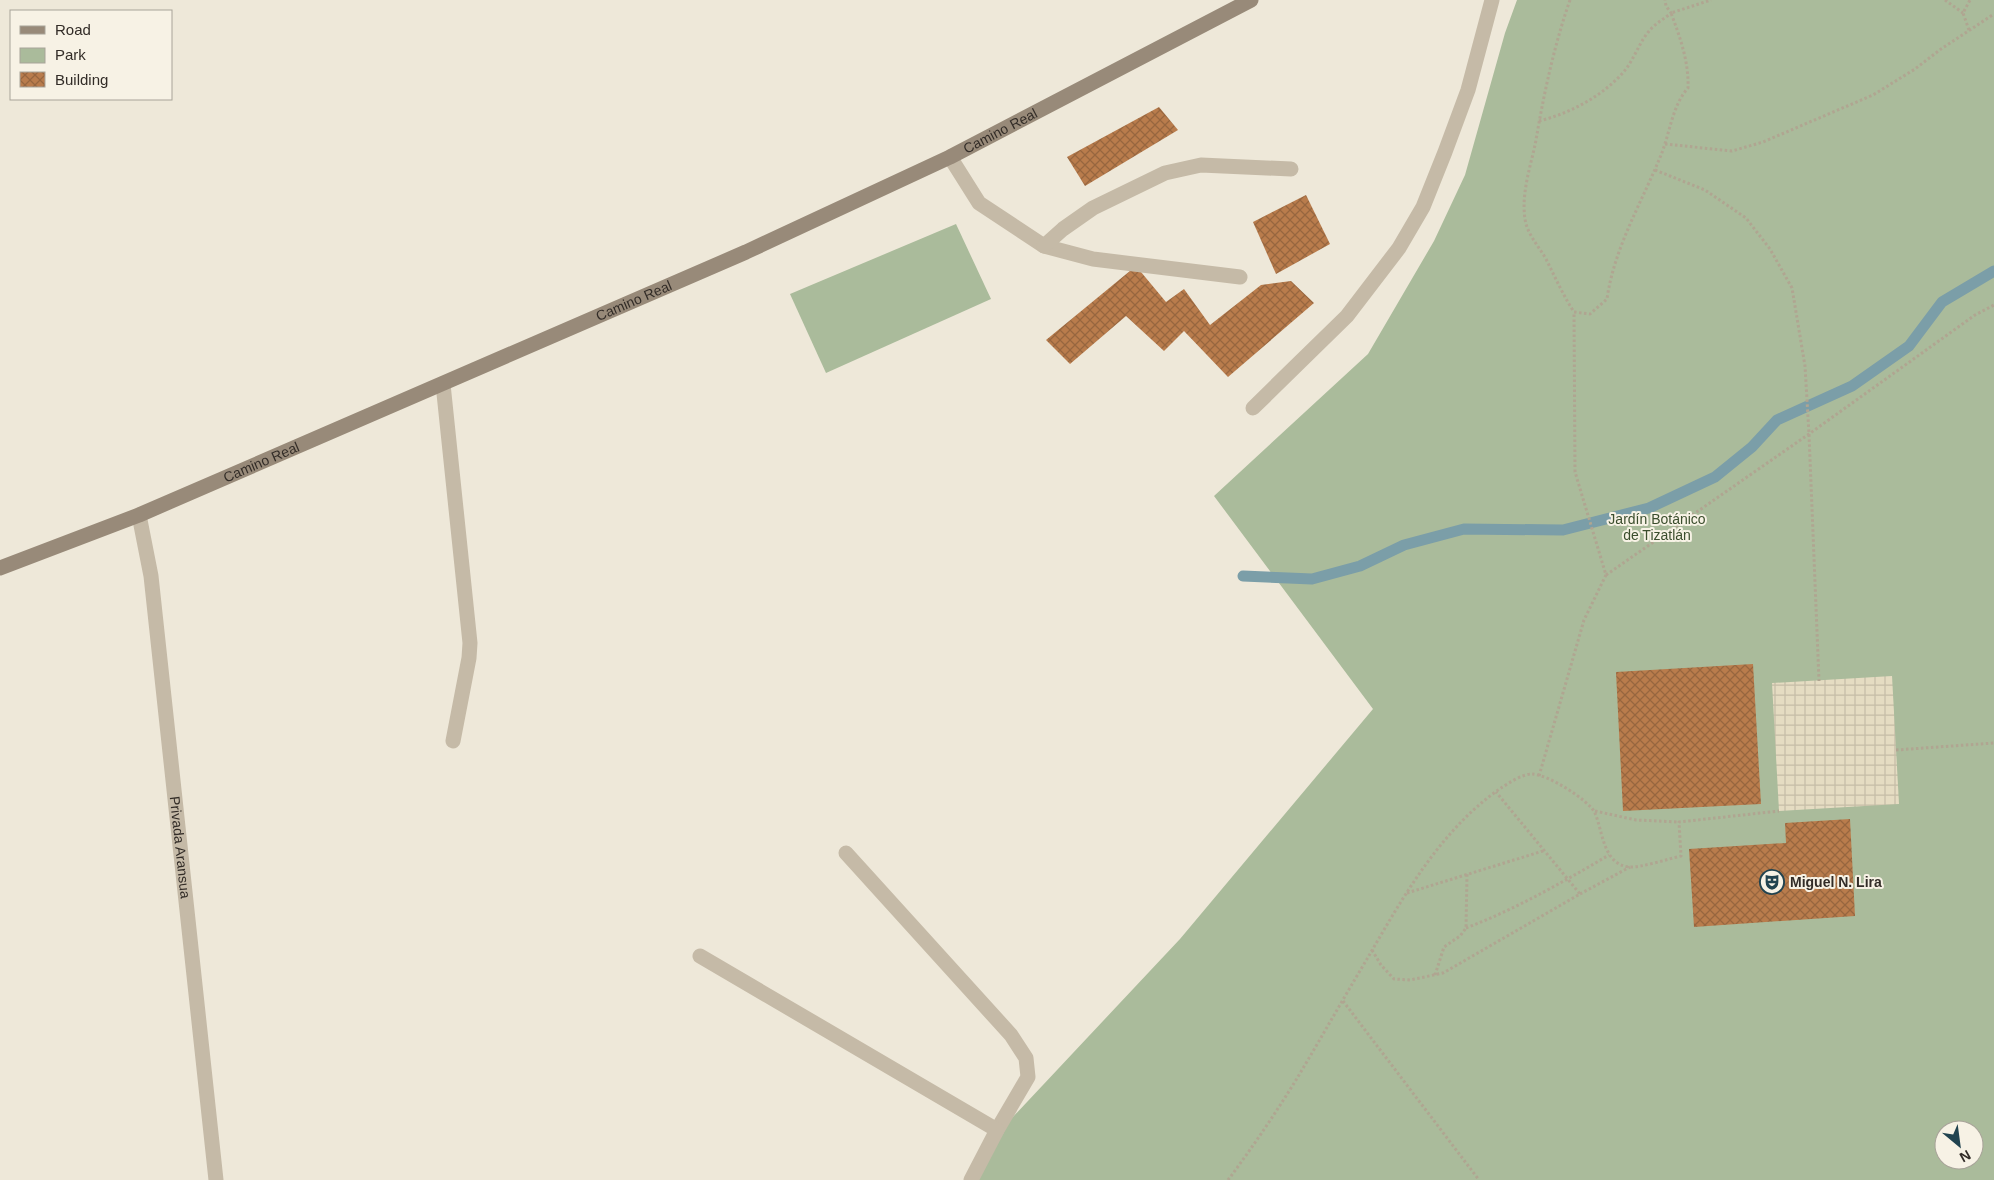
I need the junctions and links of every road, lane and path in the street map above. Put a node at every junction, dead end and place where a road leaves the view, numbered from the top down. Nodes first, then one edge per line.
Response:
1 (1252, 0) edge
2 (1492, 0) edge
3 (1570, 0) edge
4 (1665, 0) edge
5 (1711, 0) edge
6 (1945, 0) edge
7 (1970, 0) edge
8 (1671, 13) junction
9 (1963, 13) junction
10 (1994, 14) edge
11 (1969, 30) junction
12 (1539, 121) junction
13 (1665, 144) junction
14 (950, 157) junction
15 (1291, 169) dead end
16 (1655, 170) junction
17 (1044, 246) junction
18 (1240, 277) dead end
19 (1994, 305) edge
20 (1574, 312) junction
21 (443, 384) junction
22 (1253, 408) dead end
23 (1809, 434) junction
24 (140, 515) junction
25 (0, 568) edge
26 (1606, 575) junction
27 (1819, 681) dead end
28 (453, 741) dead end
29 (1994, 743) edge
30 (1896, 750) dead end
31 (1539, 776) junction
32 (1496, 792) junction
33 (1594, 811) junction
34 (1779, 811) dead end
35 (1679, 822) junction
36 (1544, 851) junction
37 (846, 853) dead end
38 (1610, 855) junction
39 (1630, 867) junction
40 (1466, 874) junction
41 (1567, 879) junction
42 (1406, 893) junction
43 (1580, 894) junction
44 (1466, 928) junction
45 (1372, 950) junction
46 (700, 956) dead end
47 (1435, 975) junction
48 (1342, 1000) junction
49 (997, 1130) junction
50 (216, 1180) edge
51 (971, 1180) edge
52 (1228, 1180) edge
53 (1479, 1180) edge

1 - 14 main road, Camino Real
2 - 22 street
3 - 12 path
4 - 8 path
5 - 8 path
6 - 9 path
7 - 9 path
8 - 12 path
8 - 13 path
9 - 11 path
10 - 11 path
11 - 13 path
12 - 20 path
13 - 16 path
14 - 17 street
14 - 21 main road, Camino Real
15 - 17 street
16 - 20 path
16 - 23 path
17 - 18 street
19 - 23 path
20 - 26 path
21 - 24 main road, Camino Real
21 - 28 street
23 - 26 path
23 - 27 path
24 - 25 main road, Camino Real
24 - 50 street, Privada Aransua
26 - 31 path
29 - 30 path
31 - 32 path
31 - 33 path
32 - 36 path
32 - 42 path
33 - 35 path
33 - 38 path
34 - 35 path
35 - 39 path
36 - 40 path
36 - 41 path
37 - 49 street
38 - 39 path
38 - 41 path
39 - 43 path
40 - 42 path
40 - 44 path
41 - 43 path
41 - 44 path
42 - 45 path
43 - 47 path
44 - 47 path
45 - 47 path
45 - 48 path
46 - 49 street
48 - 52 path
48 - 53 path
49 - 51 street

